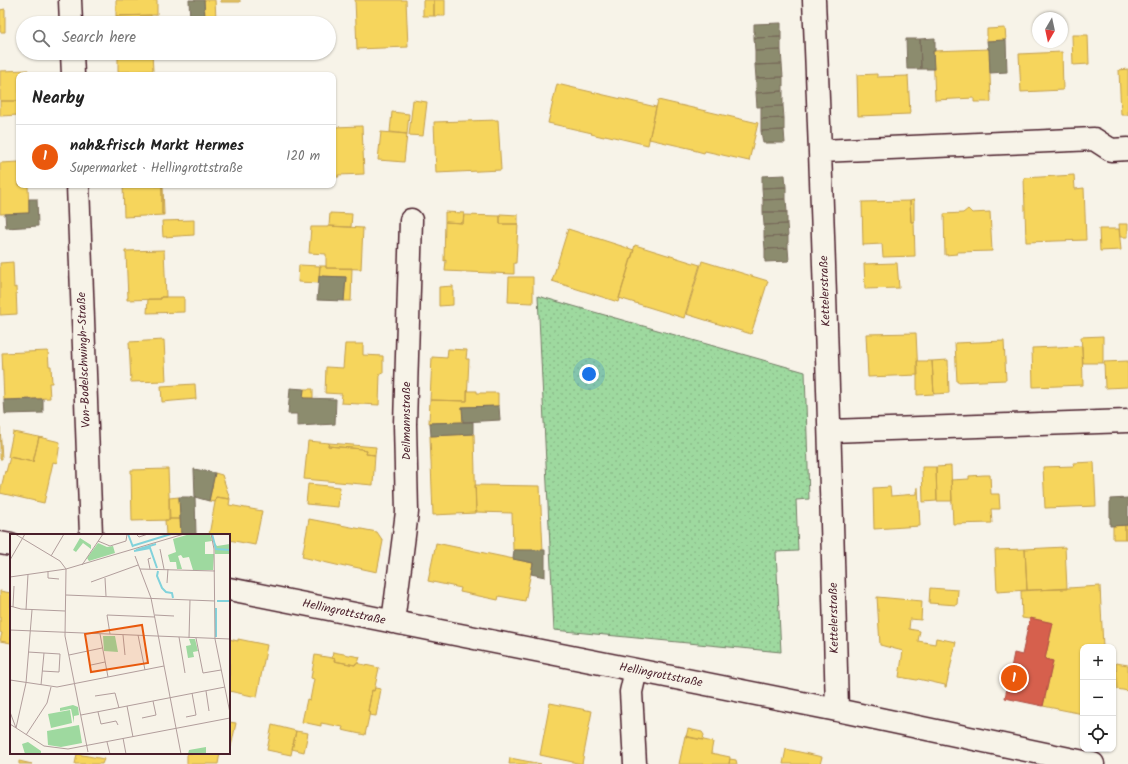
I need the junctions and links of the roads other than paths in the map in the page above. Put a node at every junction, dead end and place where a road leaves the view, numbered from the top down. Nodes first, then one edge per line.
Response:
1 (70, 0) edge
2 (814, 0) edge
3 (71, 16) edge
4 (72, 60) edge
5 (73, 72) edge
6 (1128, 149) edge
7 (821, 151) junction
8 (78, 188) edge
9 (411, 220) dead end
10 (1128, 421) edge
11 (830, 431) junction
12 (91, 534) edge
13 (0, 543) edge
14 (10, 545) edge
15 (230, 589) edge
16 (393, 622) junction
17 (636, 670) junction
18 (836, 710) junction
19 (635, 764) edge
20 (1093, 764) edge

1 - 3 street
2 - 7 street, Kettelerstraße
4 - 5 street
6 - 7 street
7 - 11 street, Kettelerstraße
8 - 12 street, Von-Bodelschwingh-Straße
9 - 16 street, Deilmannstraße
10 - 11 street
11 - 18 street, Kettelerstraße
13 - 14 street
15 - 16 street, Hellingrottstraße
16 - 17 street, Hellingrottstraße
17 - 18 street, Hellingrottstraße
17 - 19 street
18 - 20 street, Hellingrottstraße

